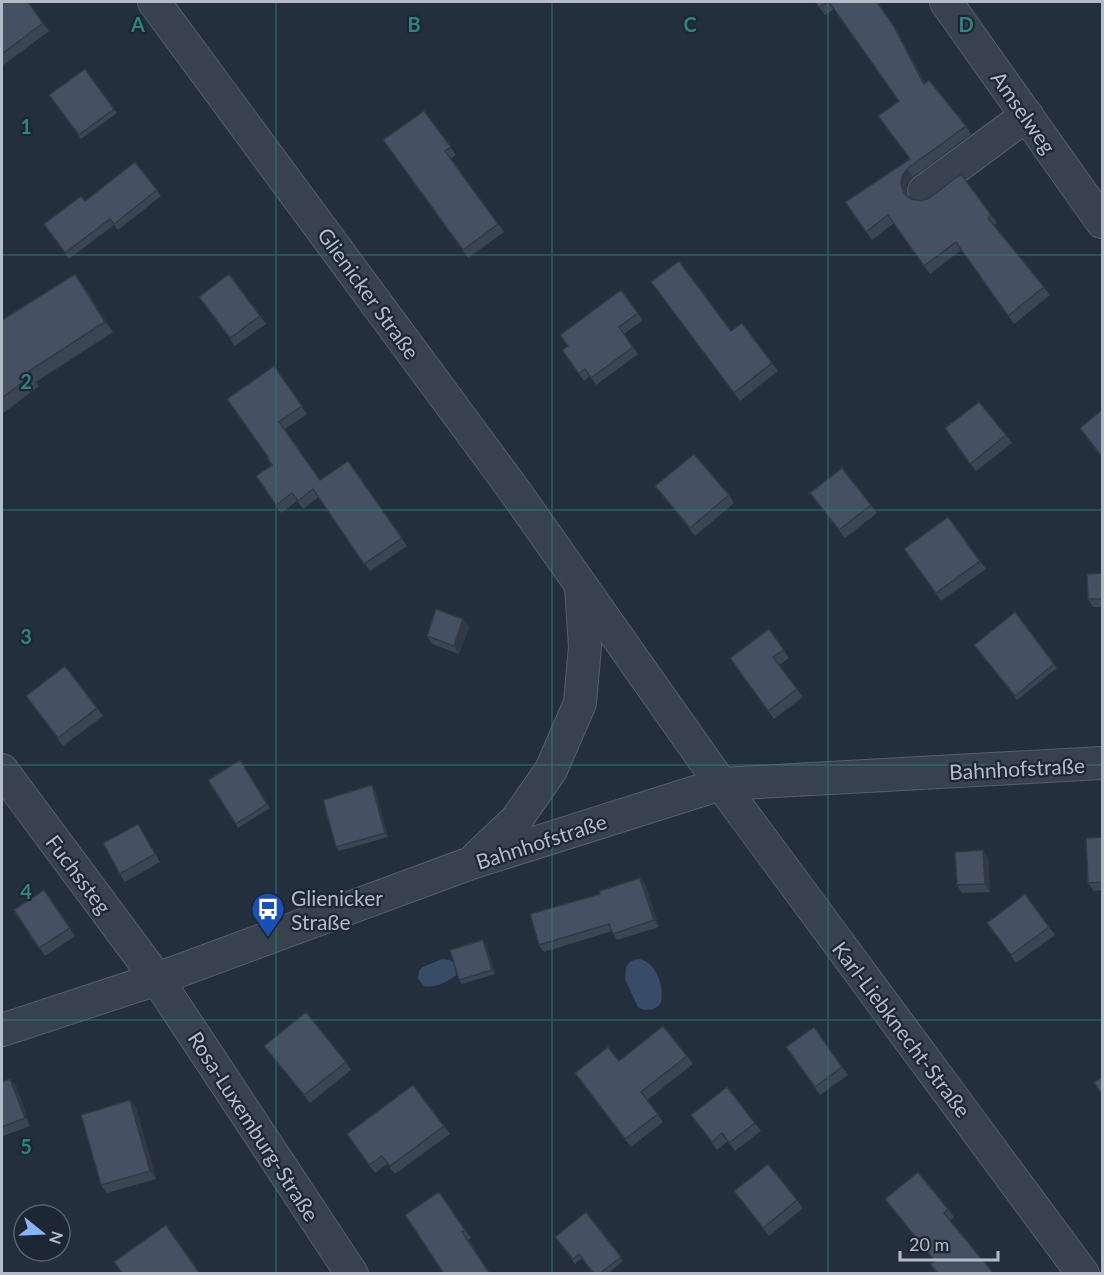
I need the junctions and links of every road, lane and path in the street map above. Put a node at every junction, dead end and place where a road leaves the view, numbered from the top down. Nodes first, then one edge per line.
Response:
1 (154, 2) edge
2 (946, 2) edge
3 (1027, 115) junction
4 (924, 191) dead end
5 (1102, 222) edge
6 (581, 586) junction
7 (1102, 764) edge
8 (2, 770) edge
9 (721, 784) junction
10 (471, 863) junction
11 (157, 979) junction
12 (2, 1030) edge
13 (352, 1274) edge
14 (1083, 1274) edge

1 - 6 street, Glienicker Straße
2 - 3 street, Amselweg
3 - 4 street
3 - 5 street, Amselweg
6 - 9 street, Glienicker Straße
6 - 10 street
7 - 9 street, Bahnhofstraße
8 - 11 street, Fuchssteg
9 - 10 street, Bahnhofstraße
9 - 14 street, Karl-Liebknecht-Straße
10 - 11 street, Bahnhofstraße
11 - 12 street, Bahnhofstraße
11 - 13 street, Rosa-Luxemburg-Straße

